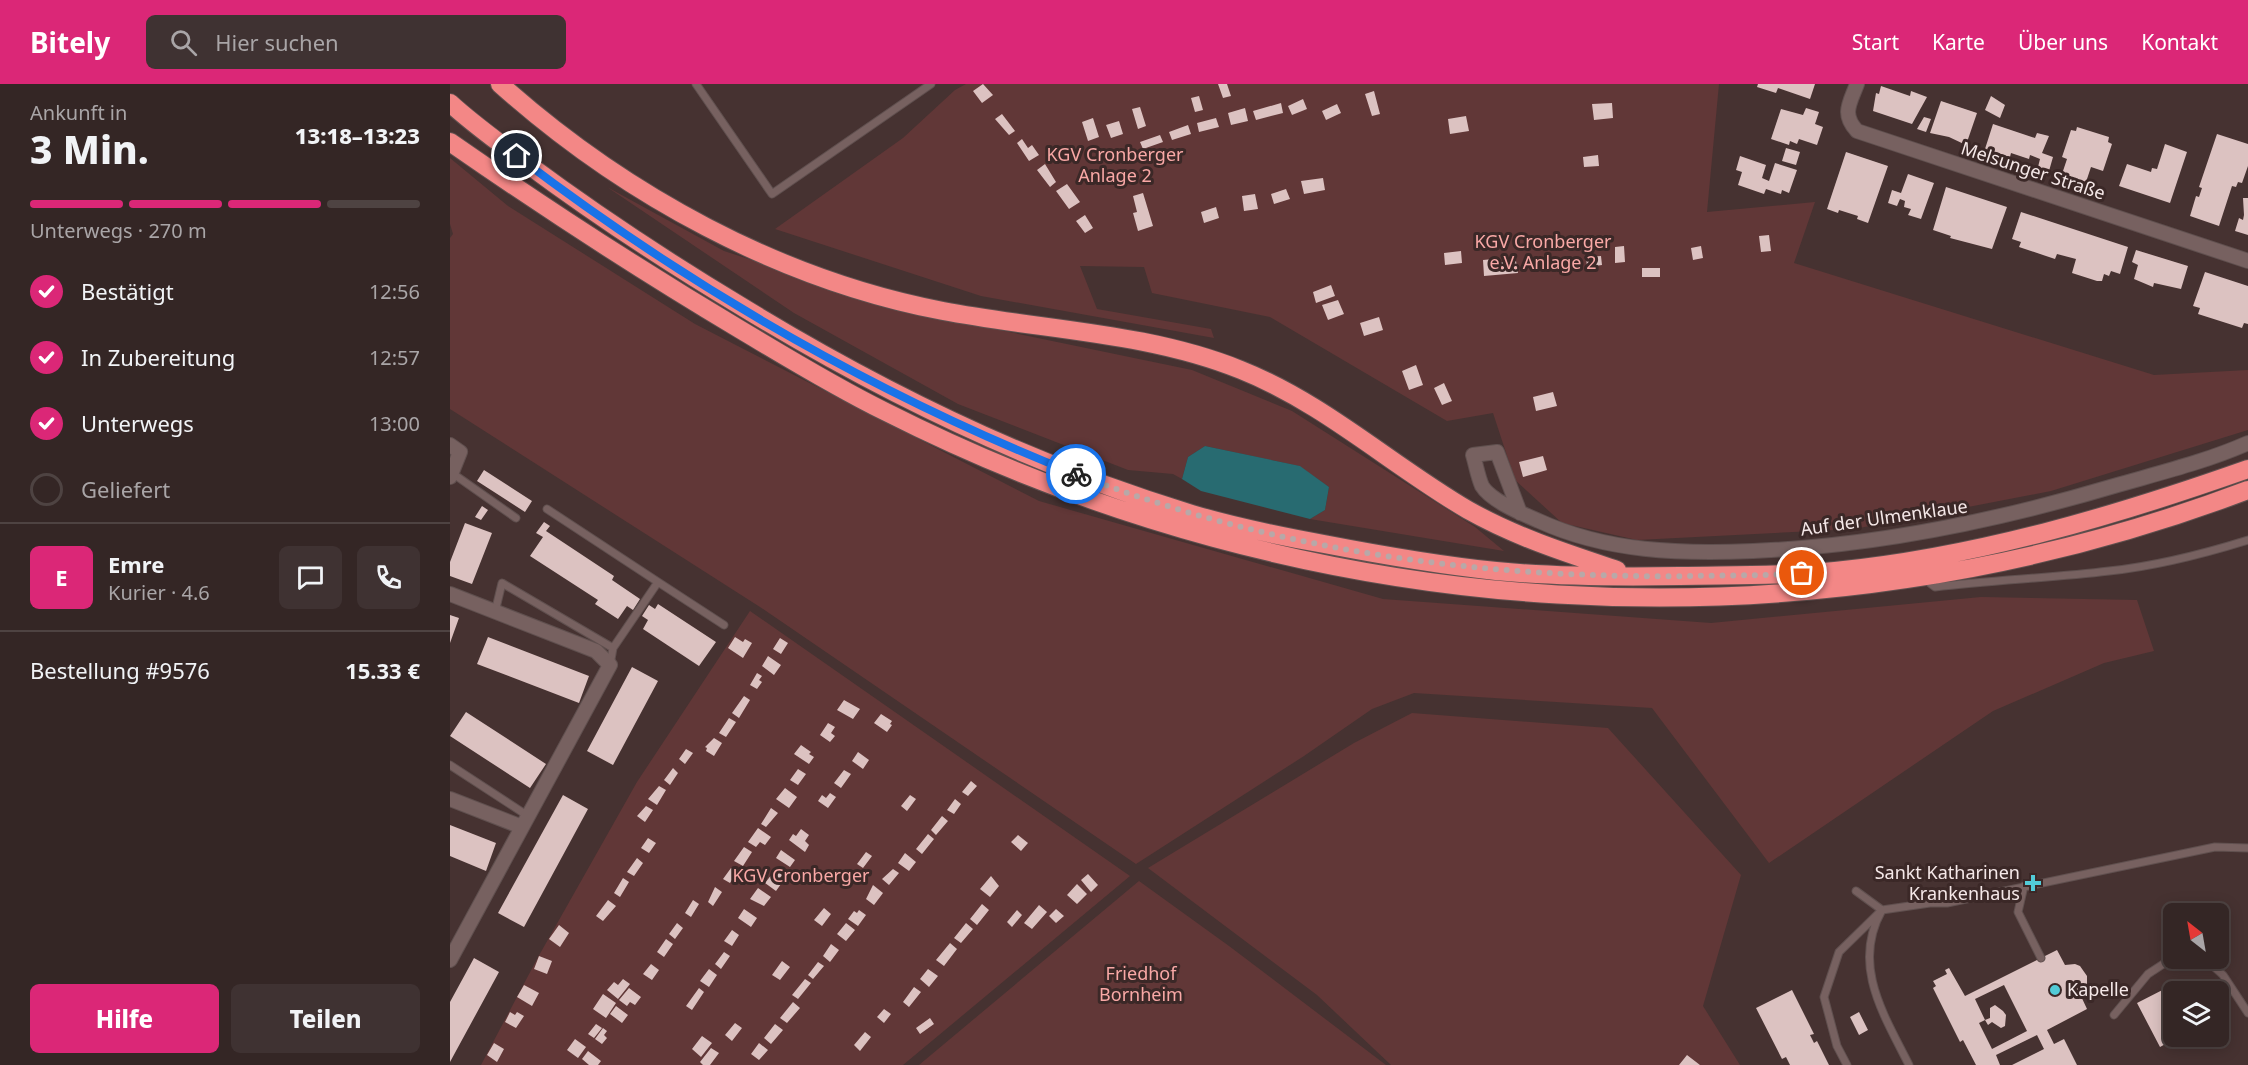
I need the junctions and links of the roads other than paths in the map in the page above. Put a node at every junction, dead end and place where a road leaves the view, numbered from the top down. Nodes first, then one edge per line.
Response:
1 (500, 84) edge
2 (696, 84) edge
3 (931, 84) edge
4 (1857, 84) edge
5 (450, 104) edge
6 (450, 142) edge
7 (2248, 261) edge
8 (2248, 443) edge
9 (450, 446) edge
10 (2248, 469) edge
11 (451, 475) edge
12 (2248, 490) edge
13 (547, 509) dead end
14 (1520, 513) dead end
15 (516, 518) dead end
16 (2248, 540) edge
17 (1636, 577) junction
18 (1921, 577) junction
19 (658, 582) junction
20 (450, 594) edge
21 (495, 612) junction
22 (724, 625) dead end
23 (613, 648) junction
24 (609, 665) junction
25 (450, 765) edge
26 (450, 799) edge
27 (525, 822) junction
28 (2248, 848) edge
29 (2024, 886) junction
30 (1857, 891) dead end
31 (1882, 910) junction
32 (2041, 958) dead end
33 (450, 960) edge
34 (2163, 964) edge
35 (2216, 969) edge
36 (2248, 1013) edge
37 (2114, 1015) dead end
38 (1847, 1065) edge
39 (1909, 1065) edge

1 - 17 highway
2 - 3 lane
4 - 7 street, Melsunger Straße
5 - 17 highway
6 - 18 highway
8 - 14 street, Auf der Ulmenklaue
9 - 11 street
10 - 17 highway
11 - 15 lane
12 - 18 highway
13 - 19 lane
16 - 18 lane
19 - 22 lane
19 - 23 lane
20 - 21 street
21 - 23 lane
21 - 24 street
23 - 24 lane
24 - 27 street
25 - 27 lane
26 - 27 street
27 - 33 street
28 - 29 lane
29 - 31 lane
29 - 32 lane
30 - 31 lane
31 - 38 lane
31 - 39 lane
34 - 37 lane
35 - 36 lane

